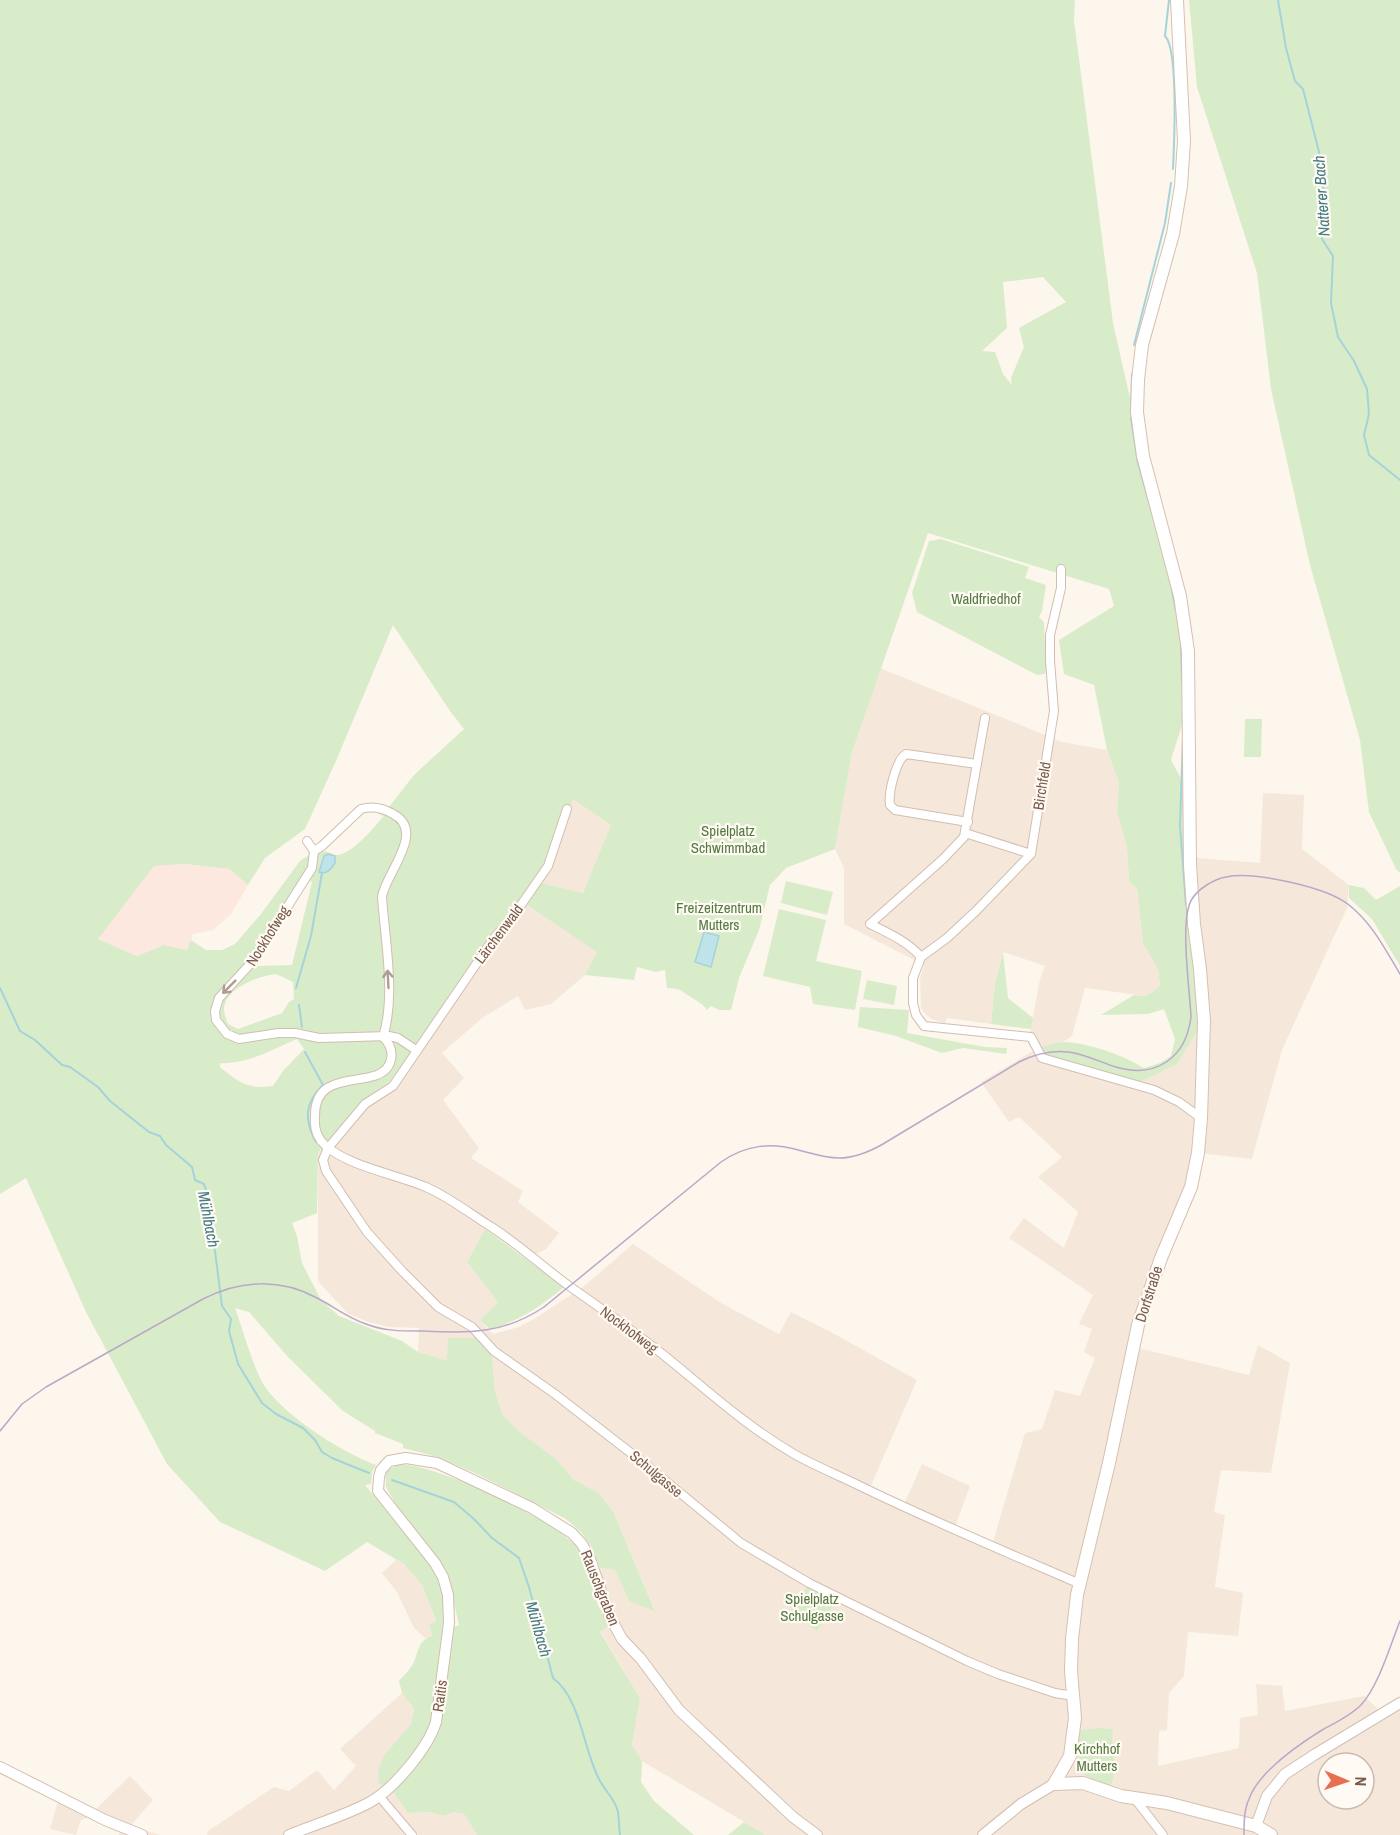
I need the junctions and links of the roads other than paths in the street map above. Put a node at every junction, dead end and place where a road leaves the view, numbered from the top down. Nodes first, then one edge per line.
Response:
1 (1177, 0) edge
2 (1061, 569) dead end
3 (985, 718) dead end
4 (977, 764) junction
5 (567, 809) dead end
6 (968, 822) junction
7 (965, 833) junction
8 (307, 841) dead end
9 (314, 850) junction
10 (1031, 854) junction
11 (921, 957) junction
12 (383, 1037) junction
13 (416, 1050) junction
14 (1201, 1118) junction
15 (328, 1148) junction
16 (443, 1577) joint
17 (1080, 1584) junction
18 (1074, 1696) junction
19 (1400, 1703) edge
20 (1070, 1756) junction
21 (0, 1767) edge
22 (1054, 1784) junction
23 (1083, 1784) junction
24 (379, 1796) junction
25 (1135, 1799) junction
26 (1256, 1826) junction
27 (142, 1835) edge
28 (289, 1835) edge
29 (412, 1835) edge
30 (817, 1835) edge
31 (983, 1835) edge
32 (1163, 1835) edge
33 (1270, 1835) edge

1 - 14 main road, Dorfstraße
2 - 10 street, Birchfeld
3 - 4 street
4 - 6 street
4 - 6 street
5 - 13 street, Lärchenwald
6 - 7 street
7 - 10 street
7 - 11 street
8 - 9 street
12 -> 9 street
9 -> 12 street, Nockhofweg
10 - 11 street
11 - 14 street
12 - 13 street
12 - 15 street
13 - 15 street, Lärchenwald
14 - 17 main road, Dorfstraße
15 - 17 street, Nockhofweg
15 - 18 street, Schulgasse
16 - 24 street, Raitis
16 - 30 street, Rauschgraben
17 - 18 main road, Dorfstraße
18 - 20 main road, Dorfstraße
19 - 26 street
20 - 22 main road
20 - 23 main road
21 - 27 street
22 - 23 main road
22 - 31 street
23 - 25 main road
24 - 28 street, Raitis
24 - 29 street
25 - 26 main road
25 - 32 street
26 - 33 main road

